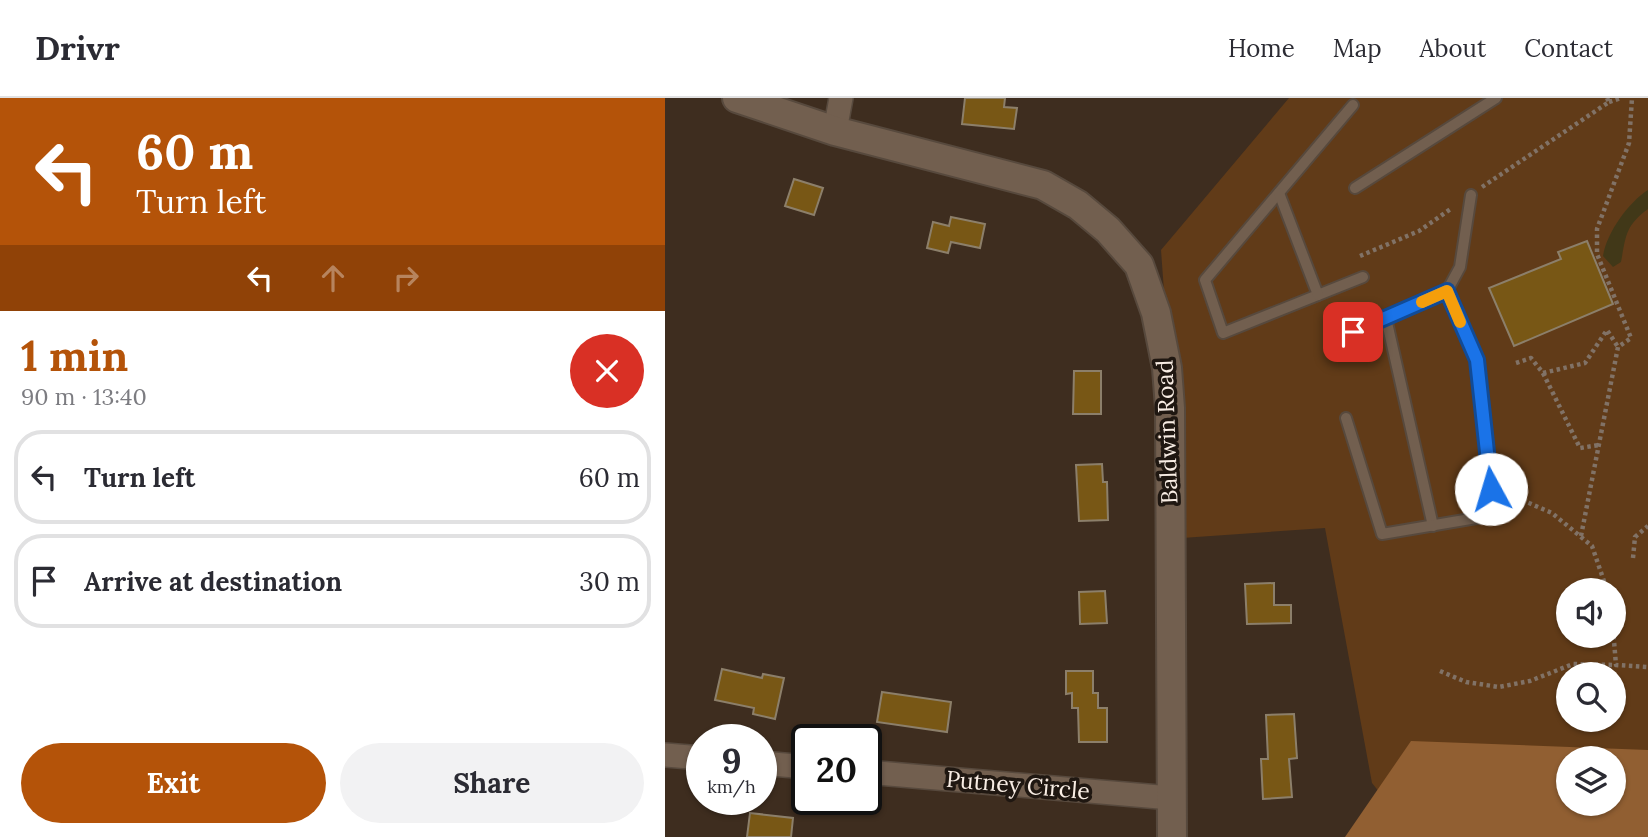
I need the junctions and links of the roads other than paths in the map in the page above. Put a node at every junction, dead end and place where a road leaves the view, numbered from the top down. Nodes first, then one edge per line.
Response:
1 (737, 98) edge
2 (841, 98) edge
3 (1496, 98) edge
4 (1353, 105) dead end
5 (835, 131) junction
6 (1356, 188) dead end
7 (1279, 193) junction
8 (1471, 195) road end
9 (1363, 277) dead end
10 (1447, 291) junction
11 (1318, 295) junction
12 (1385, 318) junction
13 (1353, 332) dead end
14 (1346, 418) dead end
15 (1433, 526) junction
16 (665, 755) edge
17 (686, 757) edge
18 (882, 773) edge
19 (1171, 798) junction
20 (1172, 837) edge

1 - 5 street, Baldwin Road
2 - 5 street
3 - 6 lane
4 - 7 lane
5 - 19 street, Baldwin Road
7 - 11 lane
7 - 11 lane
8 - 10 lane
9 - 11 lane
10 - 12 lane
10 - 15 lane
12 - 13 lane
12 - 15 lane
14 - 15 lane
16 - 17 street
18 - 19 street, Putney Circle
19 - 20 street, Baldwin Road

